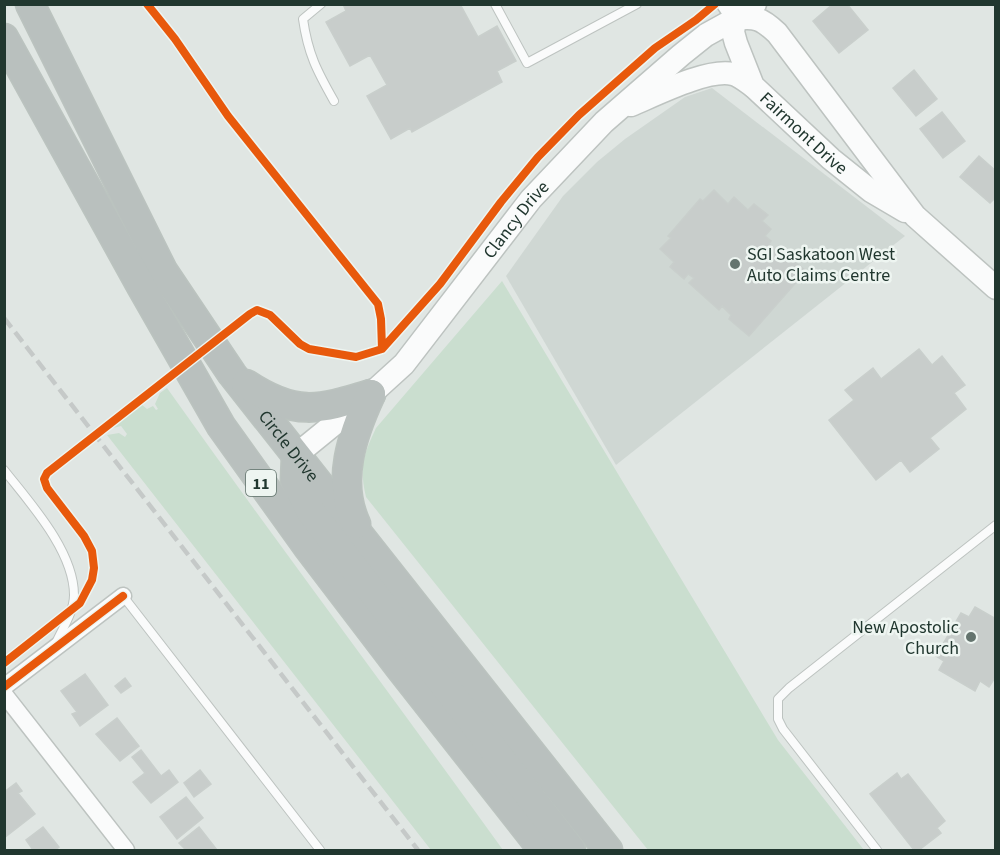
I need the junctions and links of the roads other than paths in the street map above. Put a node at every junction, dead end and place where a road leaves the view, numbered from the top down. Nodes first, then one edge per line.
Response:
1 (30, 4) edge
2 (321, 4) edge
3 (495, 4) edge
4 (637, 4) edge
5 (754, 4) edge
6 (730, 12) edge
7 (4, 38) edge
8 (753, 86) junction
9 (334, 101) dead end
10 (613, 113) junction
11 (915, 216) junction
12 (152, 279) junction
13 (996, 288) edge
14 (232, 374) junction
15 (372, 394) junction
16 (296, 455) junction
17 (4, 470) edge
18 (996, 525) edge
19 (363, 540) junction
20 (123, 596) joint
21 (53, 649) junction
22 (400, 668) junction
23 (4, 687) edge
24 (4, 694) edge
25 (126, 850) edge
26 (320, 850) edge
27 (521, 850) edge
28 (543, 850) edge
29 (571, 850) edge
30 (608, 850) edge
31 (877, 850) edge

1 - 12 highway, Circle Drive / 11
2 - 9 lane
3 - 4 lane
5 - 6 street, Clancy Drive
6 - 8 street, Fairmont Drive
6 - 10 street, Clancy Drive
6 - 11 street, Fairmont Drive
7 - 12 highway, Circle Drive / 11
8 - 10 street
8 - 11 street, Fairmont Drive
10 - 15 street, Clancy Drive
11 - 13 street, Fairmont Drive
12 - 14 highway, Circle Drive / 11
12 - 16 highway
12 - 22 highway, Circle Drive / 11
14 - 15 highway
14 - 16 highway, Circle Drive / 11
15 - 16 street, Clancy Drive
15 - 19 highway
16 - 19 highway, Circle Drive / 11
16 - 29 highway
17 - 21 lane
18 - 31 lane
19 - 30 highway, Circle Drive / 11
20 - 21 street
20 - 26 lane
21 - 23 street
22 - 27 highway
22 - 28 highway, Circle Drive / 11
24 - 25 street

